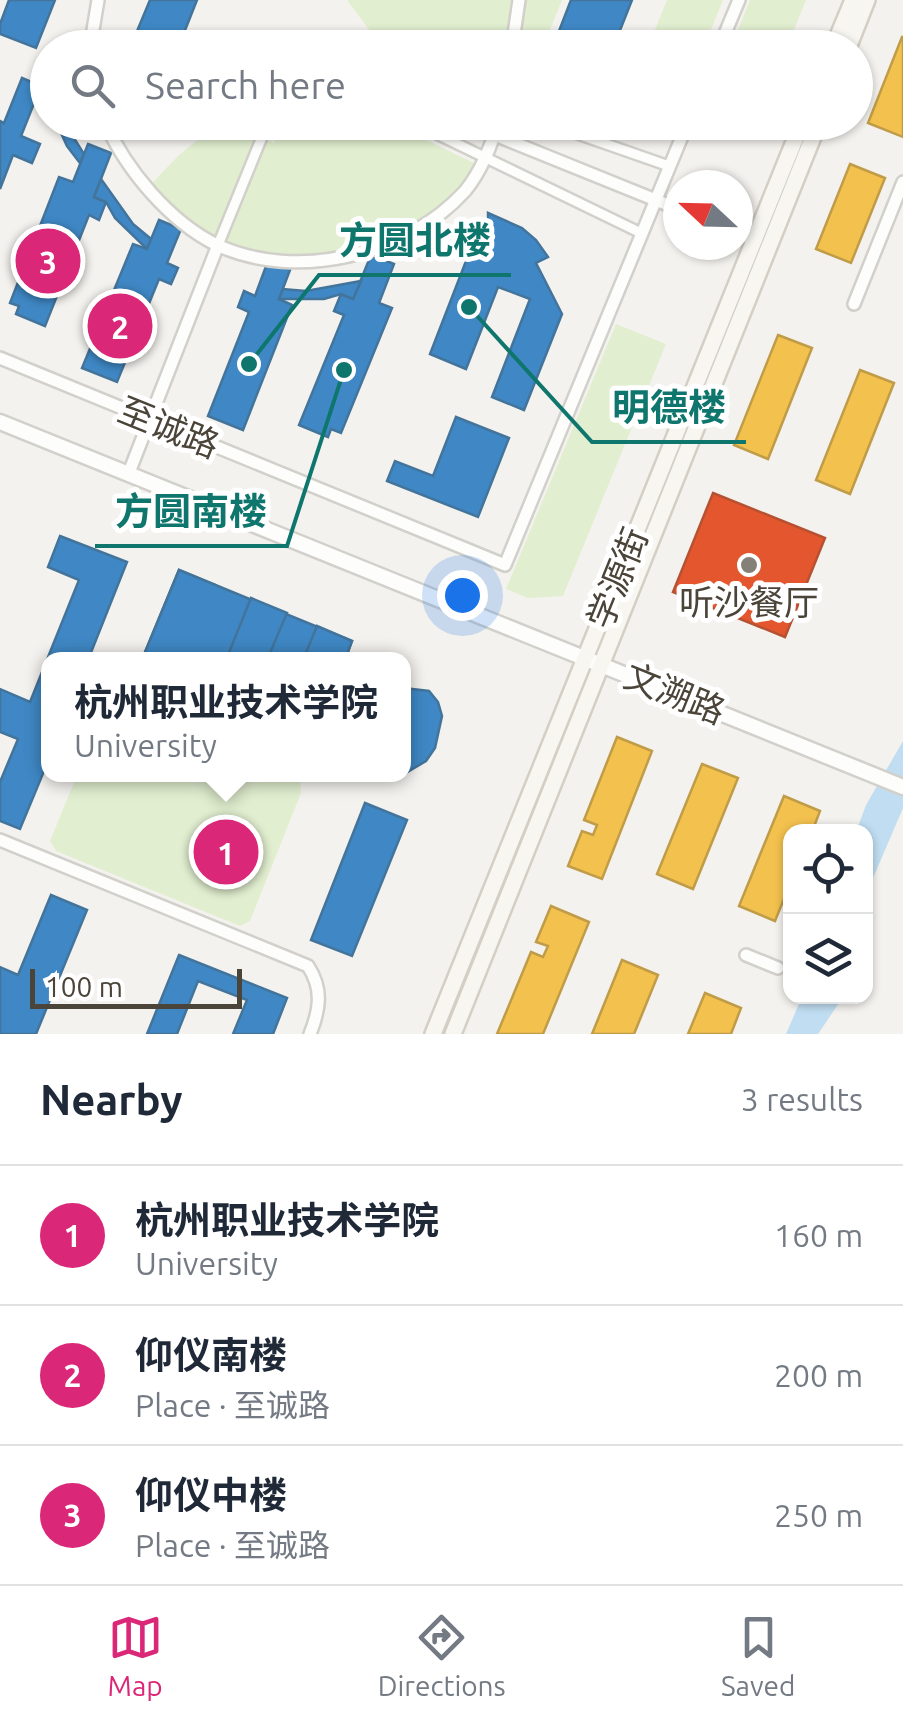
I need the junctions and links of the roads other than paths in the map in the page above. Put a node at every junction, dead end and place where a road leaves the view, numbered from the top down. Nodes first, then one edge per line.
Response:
1 (98, 0) edge
2 (519, 0) edge
3 (739, 0) edge
4 (853, 0) edge
5 (867, 0) edge
6 (93, 30) edge
7 (515, 30) edge
8 (726, 30) edge
9 (840, 30) edge
10 (855, 30) edge
11 (112, 140) edge
12 (261, 140) edge
13 (451, 140) edge
14 (492, 140) edge
15 (523, 140) edge
16 (595, 140) edge
17 (680, 140) edge
18 (795, 140) edge
19 (811, 140) edge
20 (485, 156) junction
21 (669, 166) junction
22 (903, 182) edge
23 (655, 200) junction
24 (663, 203) edge
25 (642, 233) junction
26 (754, 240) joint
27 (218, 245) junction
28 (854, 304) dead end
29 (0, 358) edge
30 (150, 419) junction
31 (0, 422) edge
32 (128, 475) junction
33 (584, 657) junction
34 (603, 664) junction
35 (903, 788) edge
36 (0, 840) edge
37 (746, 955) dead end
38 (778, 968) dead end
39 (310, 1034) edge
40 (433, 1034) edge
41 (453, 1034) edge

1 - 6 street
2 - 7 street
3 - 8 street
4 - 9 main road
5 - 10 main road
11 - 27 street
12 - 27 street
13 - 20 street
14 - 20 street
15 - 23 street
16 - 21 street
17 - 21 street
18 - 26 main road, 学源街
19 - 34 main road, 学源街
20 - 25 street
20 - 27 street
21 - 23 street
22 - 28 street
23 - 24 street
23 - 25 street
25 - 30 street, 至诚路
26 - 33 main road, 学源街
27 - 30 street
29 - 30 street, 至诚路
30 - 32 street
31 - 32 street, 文溯路
32 - 33 street, 文溯路
33 - 34 street, 文溯路
33 - 40 main road, 学源街
34 - 35 street, 文溯路
34 - 41 main road, 学源街
36 - 39 street
37 - 38 street

